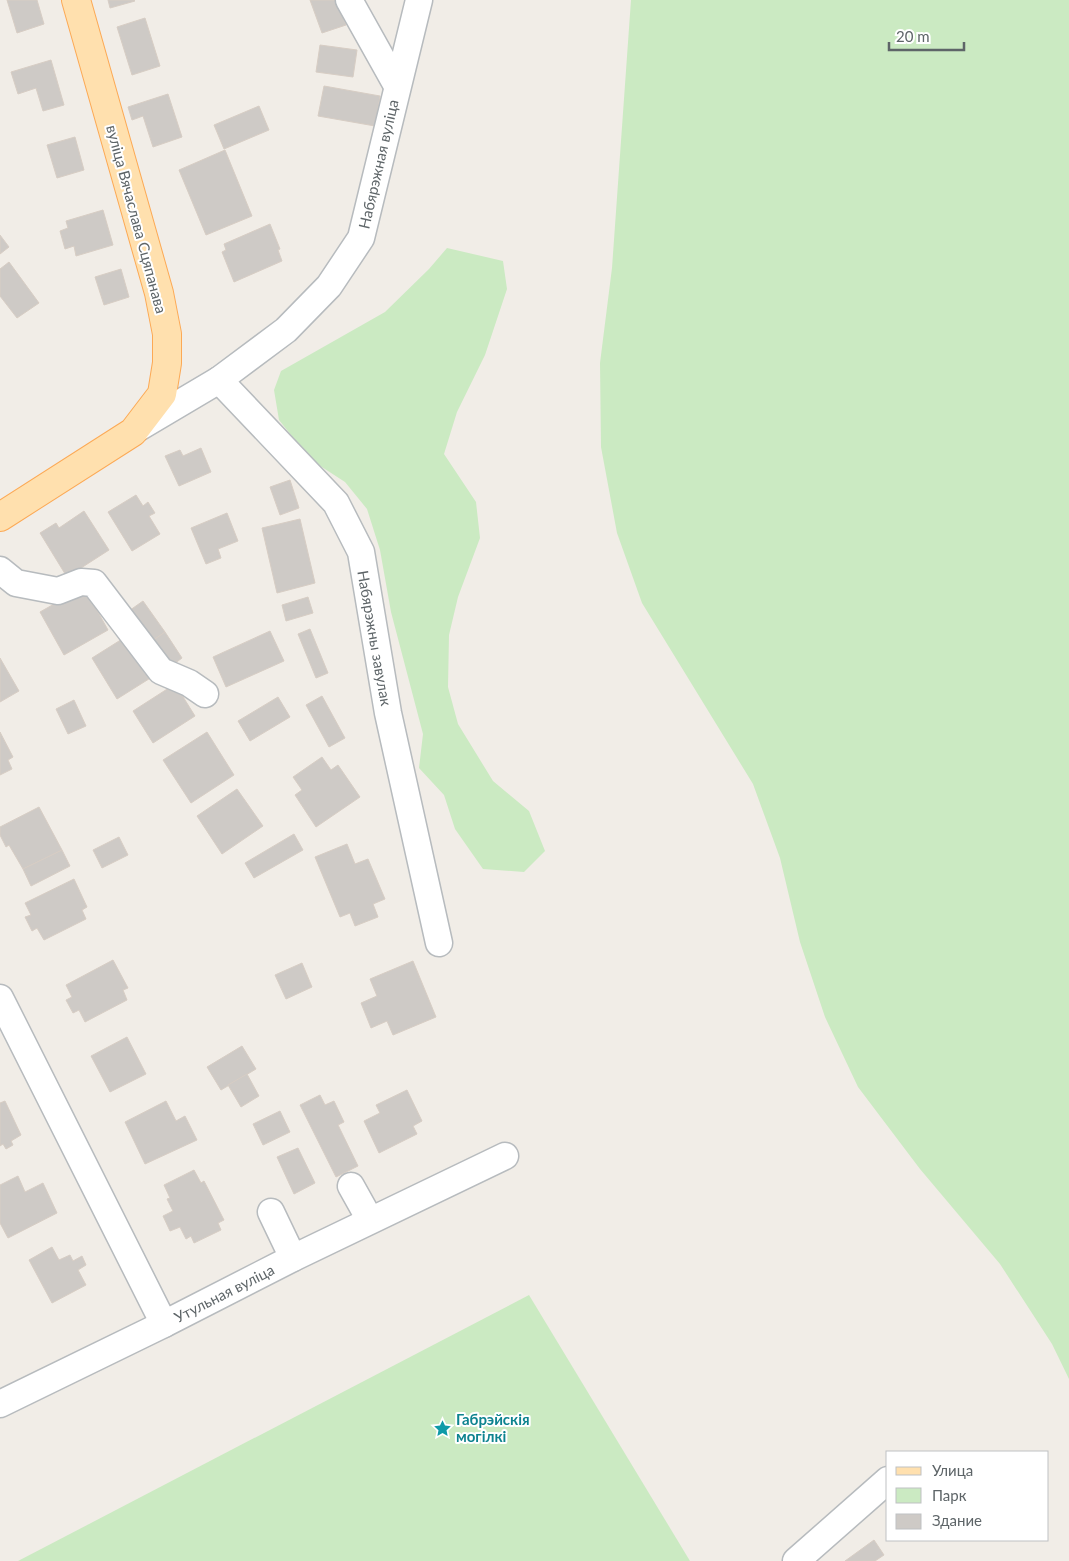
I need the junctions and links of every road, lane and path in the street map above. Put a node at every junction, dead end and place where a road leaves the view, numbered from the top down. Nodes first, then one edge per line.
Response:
1 (76, 0) edge
2 (349, 0) edge
3 (418, 0) edge
4 (396, 84) junction
5 (219, 380) junction
6 (133, 432) junction
7 (0, 517) edge
8 (0, 570) edge
9 (205, 694) dead end
10 (439, 943) dead end
11 (0, 998) edge
12 (505, 1156) dead end
13 (352, 1186) dead end
14 (271, 1212) dead end
15 (370, 1220) junction
16 (292, 1258) junction
17 (164, 1324) junction
18 (0, 1404) edge
19 (886, 1482) edge
20 (796, 1561) edge

1 - 6 main road, вуліца Вячаслава Сцяпанава
2 - 4 street
3 - 4 street, Набярэжная вуліца
4 - 5 street, Набярэжная вуліца
5 - 6 street, Набярэжная вуліца
5 - 10 street, Набярэжны завулак
6 - 7 main road
8 - 9 street
11 - 17 street, Утульная вуліца
12 - 15 street, Утульная вуліца
13 - 15 street
14 - 16 street
15 - 16 street, Утульная вуліца
16 - 17 street, Утульная вуліца
17 - 18 street
19 - 20 street

